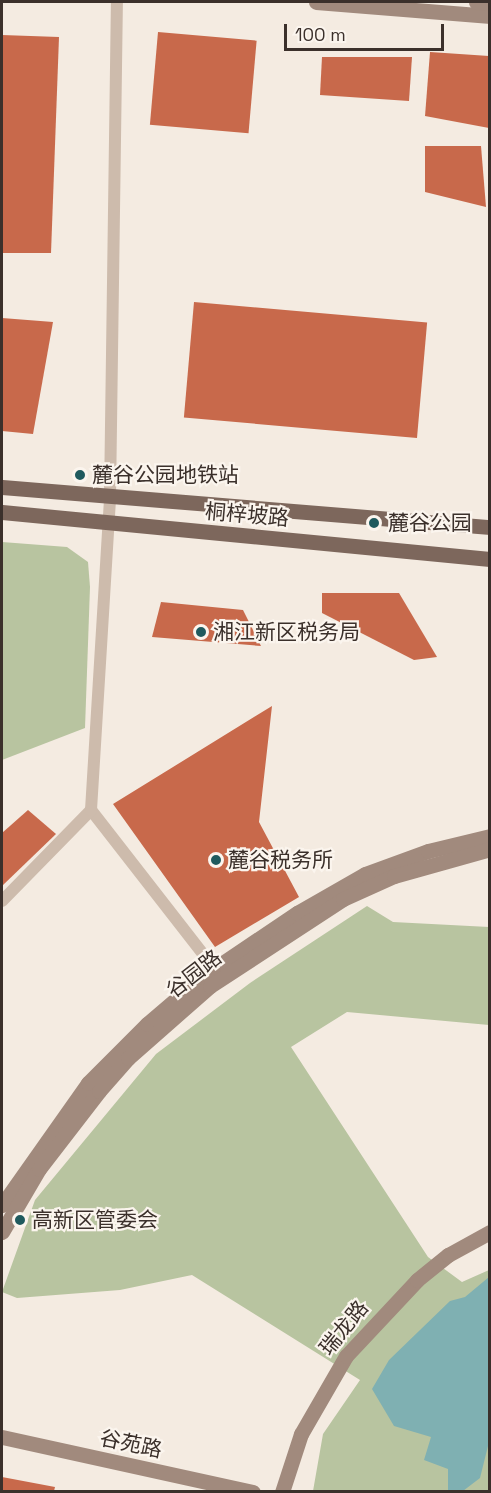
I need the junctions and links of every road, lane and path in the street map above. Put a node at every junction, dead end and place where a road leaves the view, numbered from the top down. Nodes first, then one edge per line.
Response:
1 (117, 2) edge
2 (316, 2) edge
3 (476, 2) edge
4 (489, 3) edge
5 (489, 16) edge
6 (2, 488) edge
7 (110, 497) junction
8 (2, 512) edge
9 (107, 523) junction
10 (489, 527) edge
11 (489, 559) edge
12 (91, 810) junction
13 (489, 836) edge
14 (489, 849) edge
15 (2, 900) edge
16 (214, 968) junction
17 (2, 1205) edge
18 (2, 1232) edge
19 (489, 1232) edge
20 (489, 1239) edge
21 (2, 1437) edge
22 (2, 1445) edge
23 (220, 1491) edge
24 (253, 1491) edge
25 (282, 1491) edge
26 (290, 1491) edge

1 - 7 street
2 - 5 street
3 - 4 street
6 - 7 main road, 桐梓坡路
7 - 9 street
7 - 10 main road, 桐梓坡路
8 - 9 main road, 桐梓坡路
9 - 11 main road, 桐梓坡路
9 - 12 street
12 - 15 street
12 - 16 street
13 - 16 street, 谷园路
14 - 18 street, 谷园路
16 - 17 street, 谷园路
19 - 25 street, 瑞龙路
20 - 26 street, 瑞龙路
21 - 24 street, 谷苑路
22 - 23 street, 谷苑路

